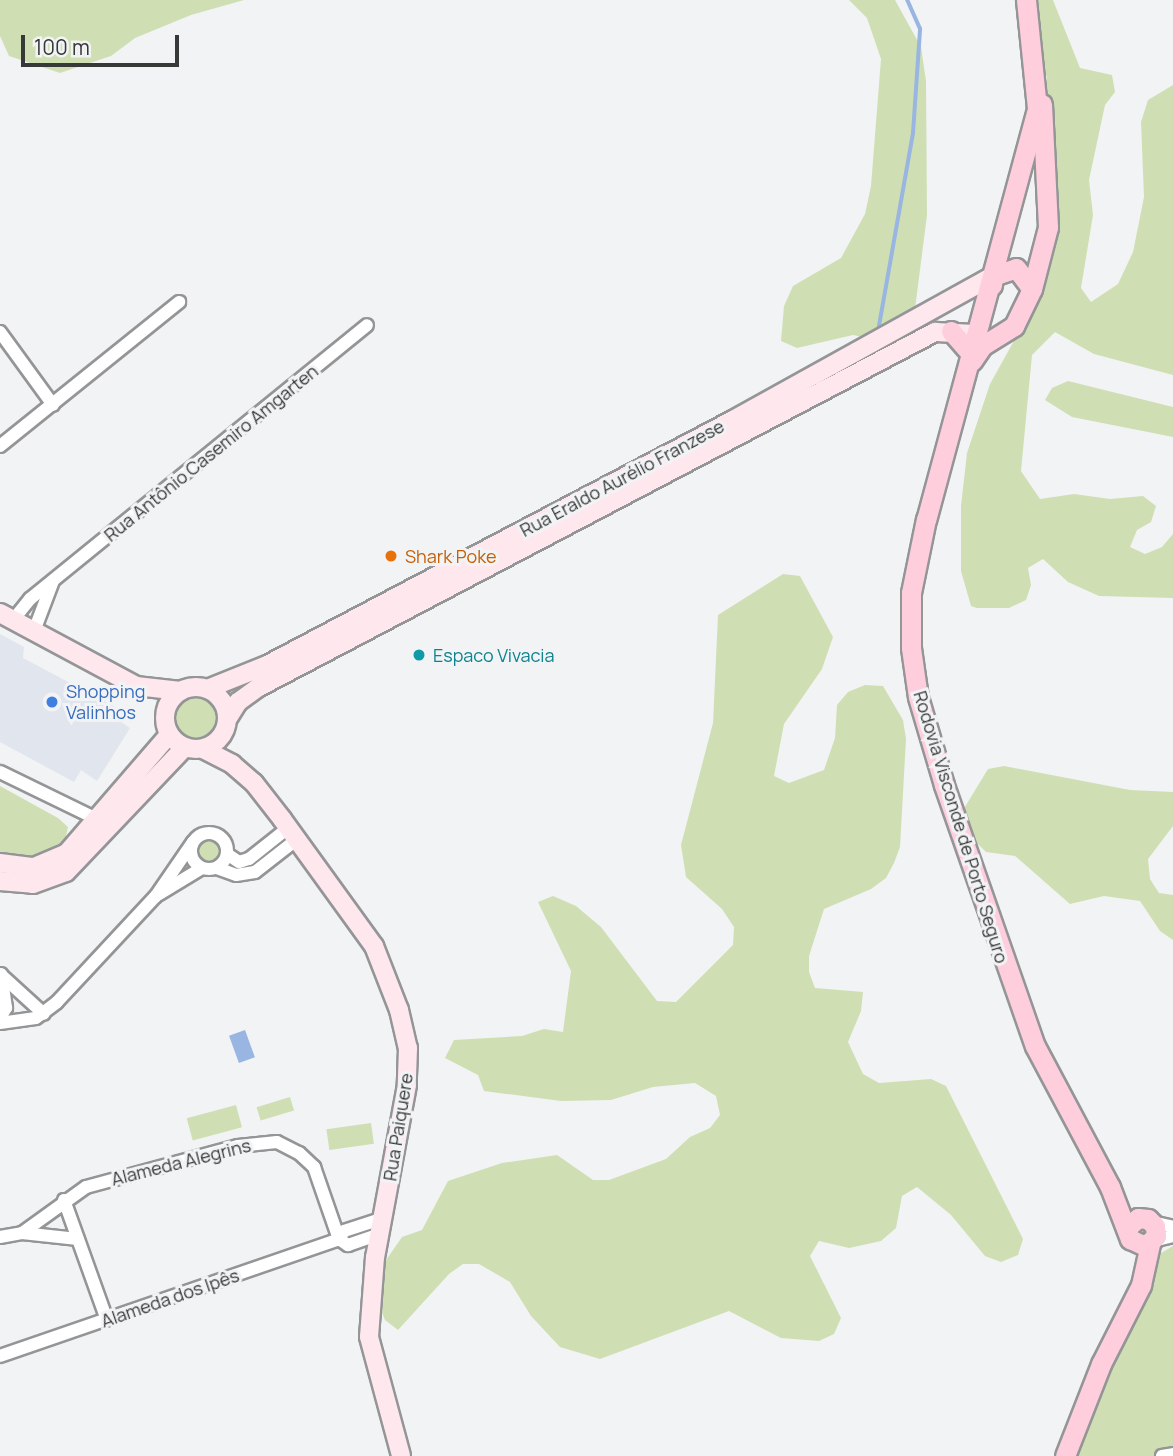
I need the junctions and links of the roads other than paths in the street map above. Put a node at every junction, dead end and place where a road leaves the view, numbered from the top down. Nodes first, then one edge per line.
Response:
1 (1026, 0) edge
2 (1037, 90) junction
3 (993, 276) junction
4 (1032, 289) junction
5 (179, 302) dead end
6 (367, 325) dead end
7 (951, 331) joint
8 (1004, 331) junction
9 (0, 332) edge
10 (971, 351) junction
11 (52, 405) junction
12 (0, 446) edge
13 (54, 581) junction
14 (6, 617) edge
15 (34, 631) junction
16 (136, 686) junction
17 (207, 689) junction
18 (181, 691) junction
19 (226, 724) junction
20 (167, 727) junction
21 (184, 748) junction
22 (203, 749) junction
23 (232, 764) junction
24 (0, 772) edge
25 (97, 818) junction
26 (292, 834) junction
27 (193, 842) junction
28 (227, 854) junction
29 (0, 863) edge
30 (202, 868) junction
31 (217, 868) junction
32 (0, 881) edge
33 (156, 896) junction
34 (0, 974) edge
35 (44, 1014) junction
36 (0, 1021) edge
37 (64, 1200) junction
38 (382, 1226) junction
39 (1173, 1227) edge
40 (1143, 1232) junction
41 (22, 1233) junction
42 (1173, 1236) edge
43 (0, 1237) edge
44 (78, 1239) junction
45 (339, 1239) junction
46 (107, 1320) junction
47 (0, 1356) edge
48 (1173, 1454) edge
49 (401, 1456) edge
50 (1065, 1456) edge
51 (1162, 1456) edge

1 - 2 main road, Rodovia Visconde de Porto Seguro
2 - 3 main road, Rodovia Visconde de Porto Seguro
2 - 4 main road, Rodovia Visconde de Porto Seguro
3 - 4 main road
3 - 8 main road
3 - 10 main road, Rodovia Visconde de Porto Seguro
3 - 17 main road, Rua Eraldo Aurélio Franzese
4 - 8 main road, Rodovia Visconde de Porto Seguro
5 - 11 street
6 - 13 street, Rua Antônio Casemiro Amgarten
7 - 10 main road
7 - 19 main road, Rua Eraldo Aurélio Franzese
8 - 10 main road
8 - 10 main road, Rodovia Visconde de Porto Seguro
9 - 11 street
10 - 40 main road, Rodovia Visconde de Porto Seguro
11 - 12 street
13 - 14 street, Rua Antônio Casemiro Amgarten
13 - 15 street, Rua Antônio Casemiro Amgarten
14 - 15 main road
15 - 16 main road
16 - 18 main road
16 - 20 main road
17 - 18 main road
17 - 19 main road
18 - 20 main road
19 - 22 main road
19 - 23 main road
20 - 21 main road
20 - 25 main road
21 - 22 main road
21 - 32 main road
22 - 23 main road, Rua Paiquere
23 - 26 main road, Rua Paiquere
24 - 25 street
25 - 29 main road
26 - 28 street
26 - 31 street
26 - 38 main road, Rua Paiquere
27 - 28 street
27 - 30 street
27 - 33 street
28 - 31 street
30 - 31 street
30 - 33 street
33 - 35 street
34 - 35 street
34 - 36 street
35 - 36 street
37 - 41 street, Alameda Alegrins
37 - 44 street
37 - 45 street, Alameda Alegrins
38 - 45 street, Alameda dos Ipês
38 - 49 main road, Rua Paiquere
39 - 40 street
40 - 42 street
40 - 50 main road
41 - 43 street, Alameda Alegrins
41 - 44 street, Alameda Alegrins
44 - 46 street
45 - 46 street, Alameda dos Ipês
46 - 47 street, Alameda dos Ipês
48 - 51 street

